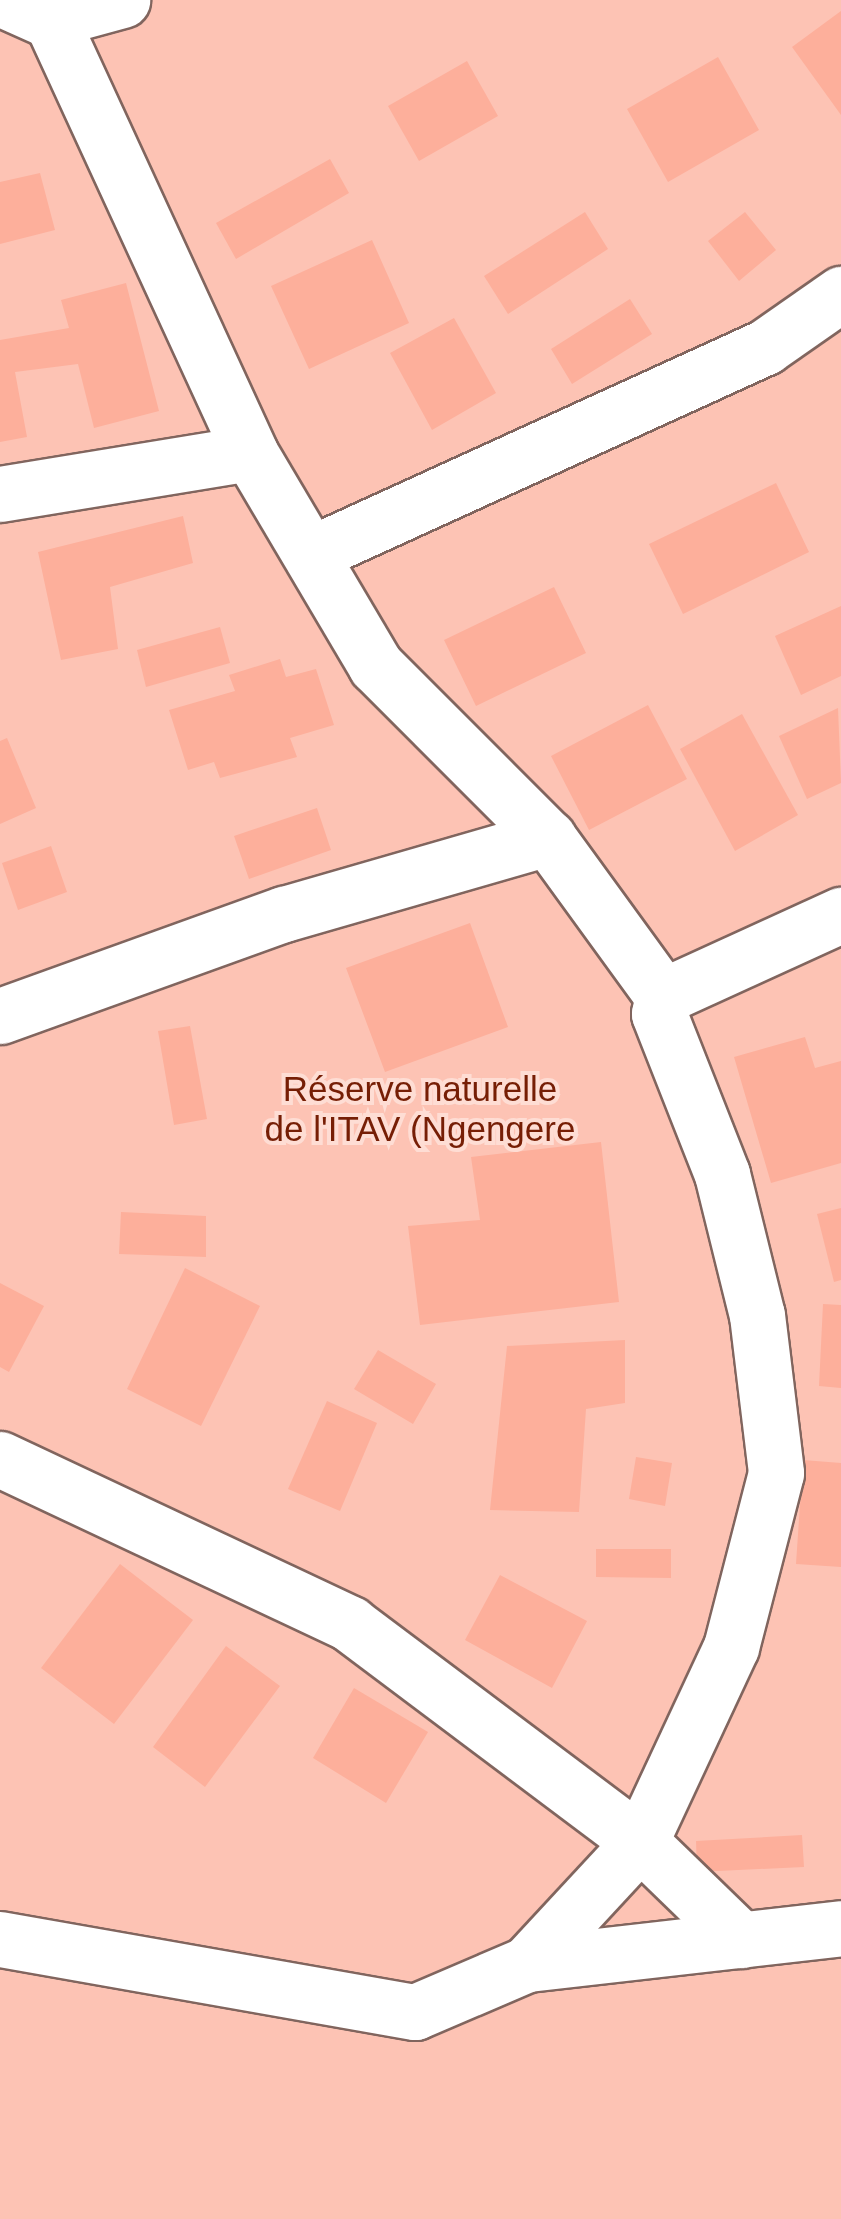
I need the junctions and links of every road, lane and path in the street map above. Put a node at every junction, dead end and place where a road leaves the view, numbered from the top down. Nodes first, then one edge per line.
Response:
1 (122, 0) edge
2 (32, 7) edge
3 (841, 294) edge
4 (250, 453) junction
5 (0, 494) edge
6 (313, 553) junction
7 (548, 838) junction
8 (841, 915) edge
9 (662, 996) junction
10 (0, 1016) edge
11 (0, 1460) edge
12 (640, 1842) junction
13 (841, 1928) edge
14 (0, 1939) edge
15 (741, 1940) junction
16 (527, 1964) junction

1 - 2 street
2 - 4 street
3 - 6 street
4 - 5 street
4 - 6 street
6 - 7 street
7 - 9 street
7 - 10 street
8 - 9 street
9 - 12 street
11 - 12 street
12 - 15 street
12 - 16 street
13 - 15 street
14 - 16 street
15 - 16 street

